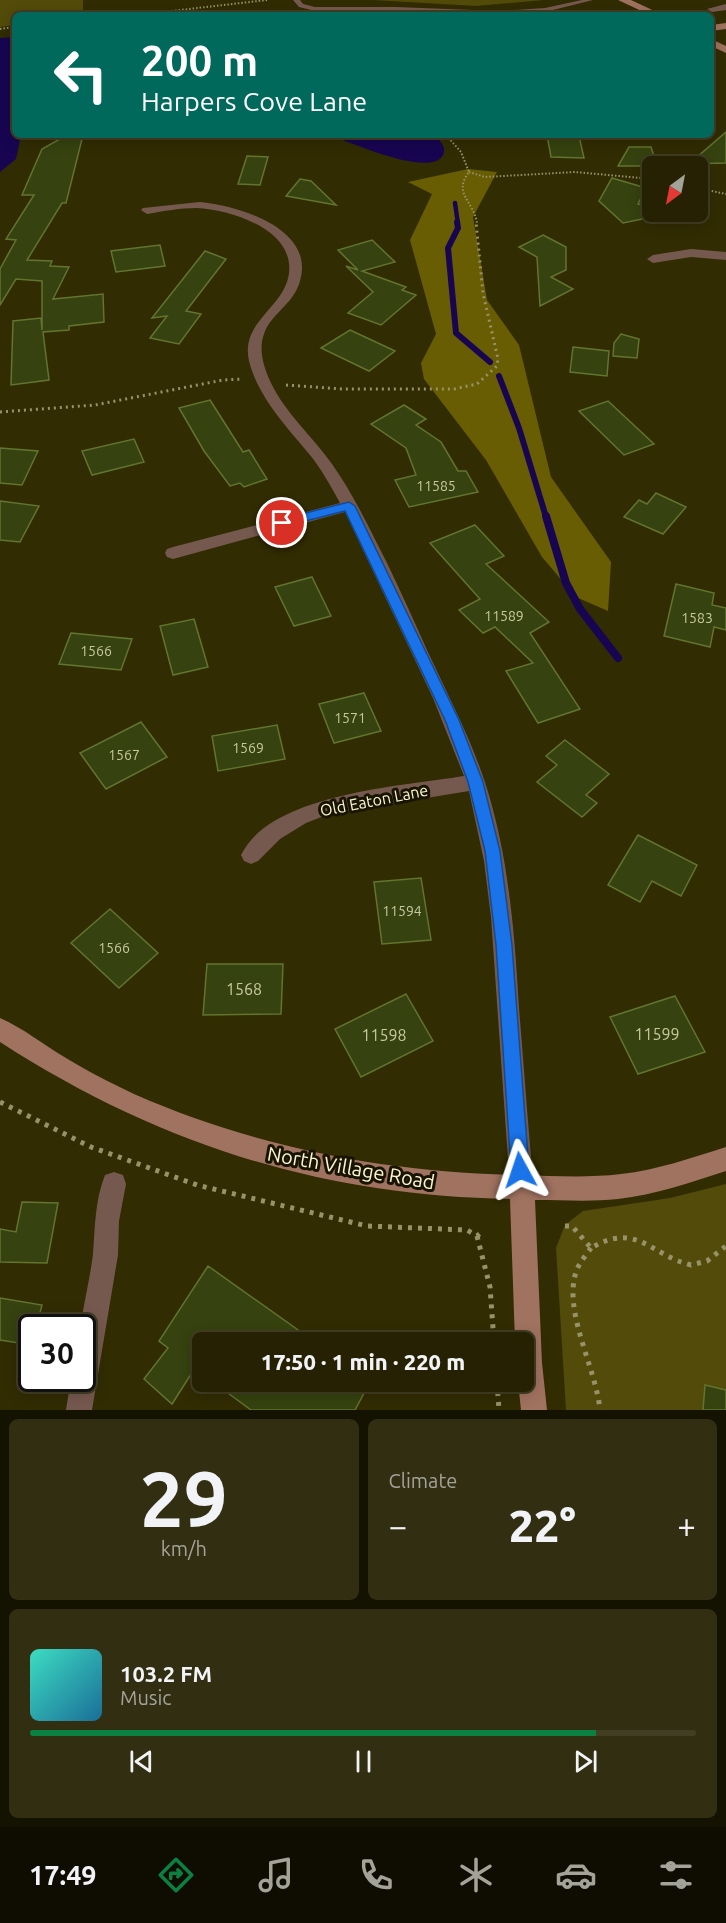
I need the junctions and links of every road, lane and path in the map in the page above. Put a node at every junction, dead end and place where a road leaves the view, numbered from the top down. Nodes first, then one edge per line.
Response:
1 (267, 0) edge
2 (296, 0) edge
3 (590, 0) edge
4 (623, 0) edge
5 (246, 1) edge
6 (726, 6) edge
7 (712, 9) dead end
8 (160, 12) edge
9 (447, 12) edge
10 (516, 12) edge
11 (651, 12) edge
12 (449, 138) edge
13 (469, 172) junction
14 (642, 178) edge
15 (708, 190) edge
16 (726, 194) edge
17 (147, 210) dead end
18 (726, 256) edge
19 (653, 260) dead end
20 (263, 382) junction
21 (0, 412) edge
22 (349, 506) junction
23 (173, 553) dead end
24 (476, 782) junction
25 (251, 855) dead end
26 (0, 1029) edge
27 (0, 1102) edge
28 (726, 1159) edge
29 (114, 1184) dead end
30 (522, 1188) junction
31 (565, 1226) dead end
32 (483, 1231) dead end
33 (477, 1236) junction
34 (726, 1246) edge
35 (591, 1248) junction
36 (493, 1332) edge
37 (498, 1392) edge
38 (79, 1410) edge
39 (499, 1410) edge
40 (534, 1410) edge
41 (600, 1410) edge

1 - 5 path
2 - 9 lane
3 - 10 lane
4 - 11 street
5 - 8 path
6 - 7 street
12 - 13 path
13 - 14 path
13 - 20 path
15 - 16 path
17 - 20 street
18 - 19 street
20 - 21 path
20 - 22 street
22 - 23 street
22 - 24 street
24 - 25 street, Old Eaton Lane
24 - 30 street
26 - 30 street, North Village Road
27 - 33 path
28 - 30 street, North Village Road
29 - 38 street
30 - 40 street
31 - 35 path
32 - 33 path
33 - 36 path
34 - 35 path
35 - 41 path
37 - 39 path

